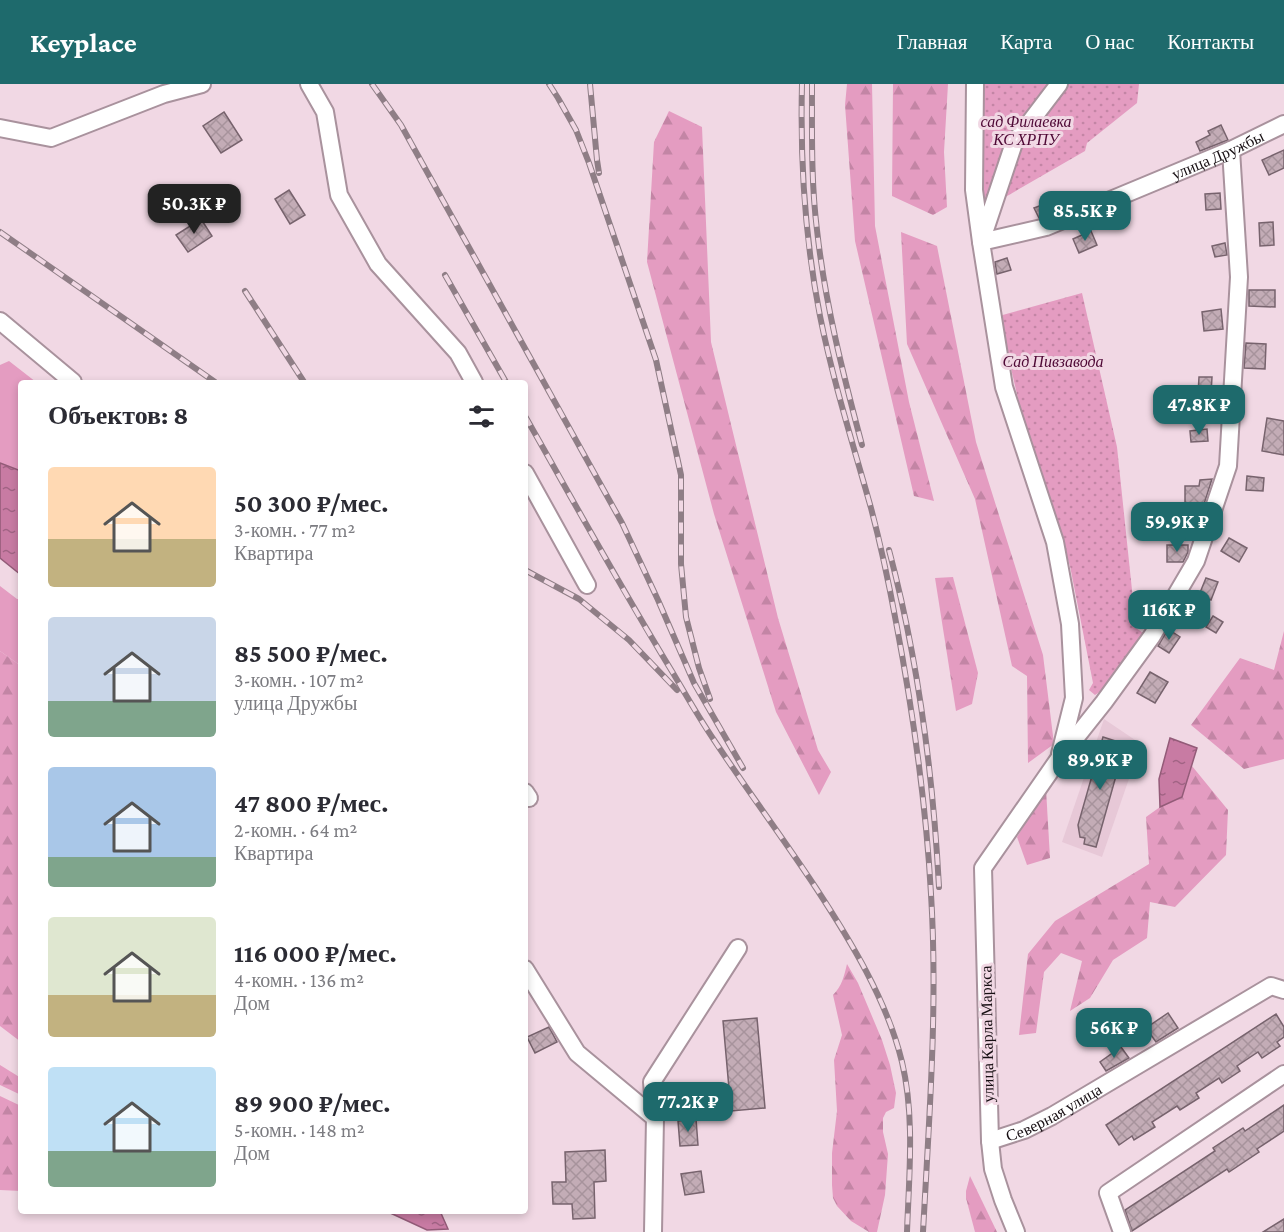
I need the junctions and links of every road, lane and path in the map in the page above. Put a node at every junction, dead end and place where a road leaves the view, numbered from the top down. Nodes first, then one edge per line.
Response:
1 (202, 84) edge
2 (309, 84) edge
3 (975, 84) edge
4 (1059, 84) edge
5 (162, 89) edge
6 (1284, 124) edge
7 (0, 128) edge
8 (1231, 150) junction
9 (981, 242) junction
10 (0, 321) edge
11 (71, 380) edge
12 (473, 380) edge
13 (528, 478) edge
14 (587, 585) dead end
15 (1058, 760) junction
16 (738, 948) dead end
17 (528, 974) edge
18 (1280, 984) edge
19 (1284, 1074) edge
20 (655, 1118) junction
21 (990, 1142) junction
22 (653, 1232) edge
23 (1016, 1232) edge
24 (1122, 1232) edge

1 - 5 street
2 - 12 street
3 - 9 street
4 - 9 street
5 - 7 street
6 - 8 street, улица Дружбы
8 - 9 street, улица Дружбы
8 - 15 street
9 - 15 street
10 - 11 street
13 - 14 street
15 - 21 street, улица Карла Маркса
16 - 20 street
17 - 20 street
18 - 21 street, Северная улица
19 - 24 street
20 - 22 street
21 - 23 street, улица Карла Маркса

